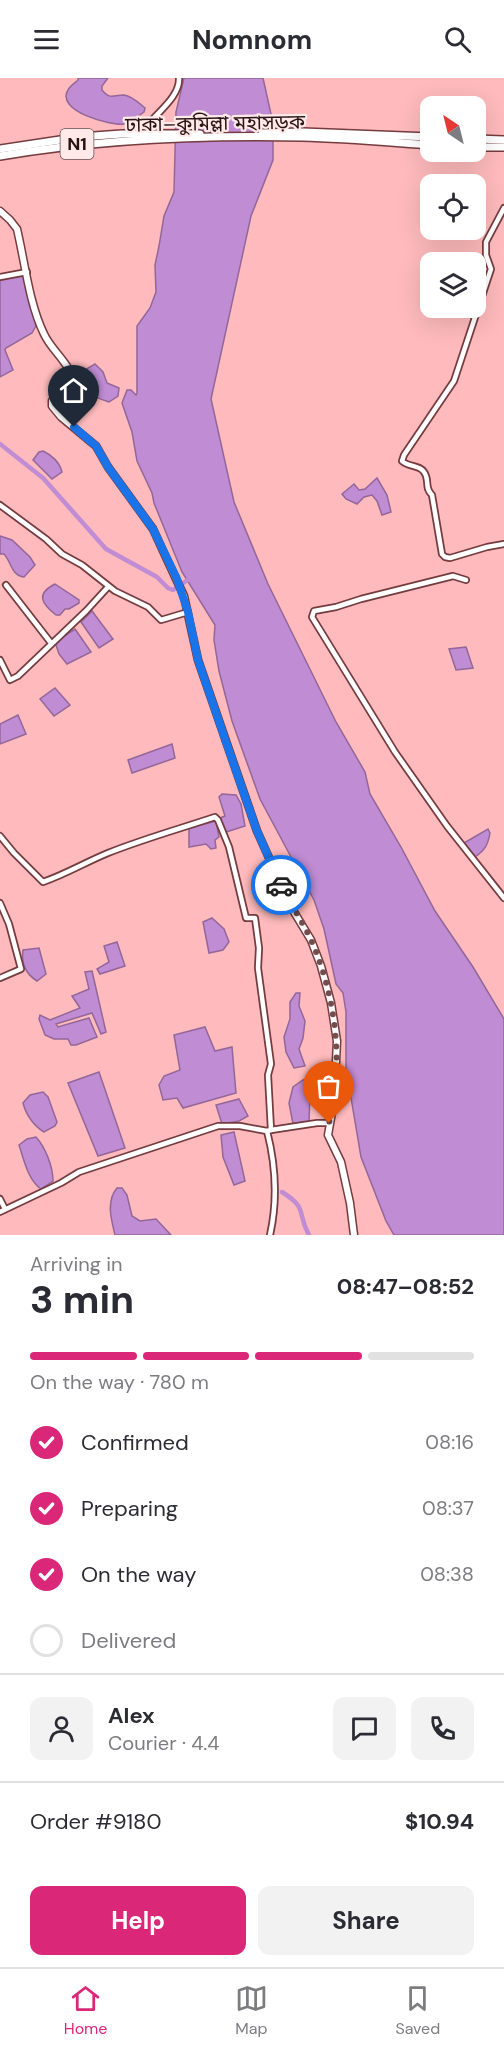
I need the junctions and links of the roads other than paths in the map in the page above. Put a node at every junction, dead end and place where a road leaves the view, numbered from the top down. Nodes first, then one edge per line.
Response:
1 (179, 78) edge
2 (153, 119) dead end
3 (303, 135) junction
4 (155, 136) junction
5 (420, 138) edge
6 (486, 139) edge
7 (504, 140) edge
8 (420, 144) edge
9 (486, 147) edge
10 (504, 147) edge
11 (0, 148) edge
12 (0, 156) edge
13 (504, 208) edge
14 (0, 211) edge
15 (27, 272) junction
16 (0, 277) edge
17 (0, 505) edge
18 (504, 544) edge
19 (466, 580) dead end
20 (6, 585) dead end
21 (108, 587) junction
22 (188, 612) junction
23 (51, 643) junction
24 (0, 660) edge
25 (0, 836) edge
26 (504, 898) edge
27 (0, 903) edge
28 (0, 978) edge
29 (329, 1123) junction
30 (269, 1130) junction
31 (0, 1199) edge
32 (2, 1210) edge
33 (270, 1235) edge
34 (354, 1235) edge

1 - 2 street
3 - 4 highway, ঢাকা–কুমিল্লা মহাসড়ক / N1
3 - 5 highway, ঢাকা–কুমিল্লা মহাসড়ক / N1
3 - 8 highway, ঢাকা–কুমিল্লা মহাসড়ক / N1
4 - 11 highway, ঢাকা–কুমিল্লা মহাসড়ক / N1
4 - 12 highway, ঢাকা–কুমিল্লা মহাসড়ক / N1
6 - 7 highway
9 - 10 highway
13 - 18 street
14 - 15 main road
15 - 16 street
15 - 22 main road
17 - 21 street
19 - 26 street
20 - 23 street
21 - 22 street
21 - 23 street
22 - 29 main road
23 - 24 street
25 - 30 street
27 - 28 street
29 - 30 street
29 - 34 main road
30 - 32 street
30 - 33 street
31 - 32 street

